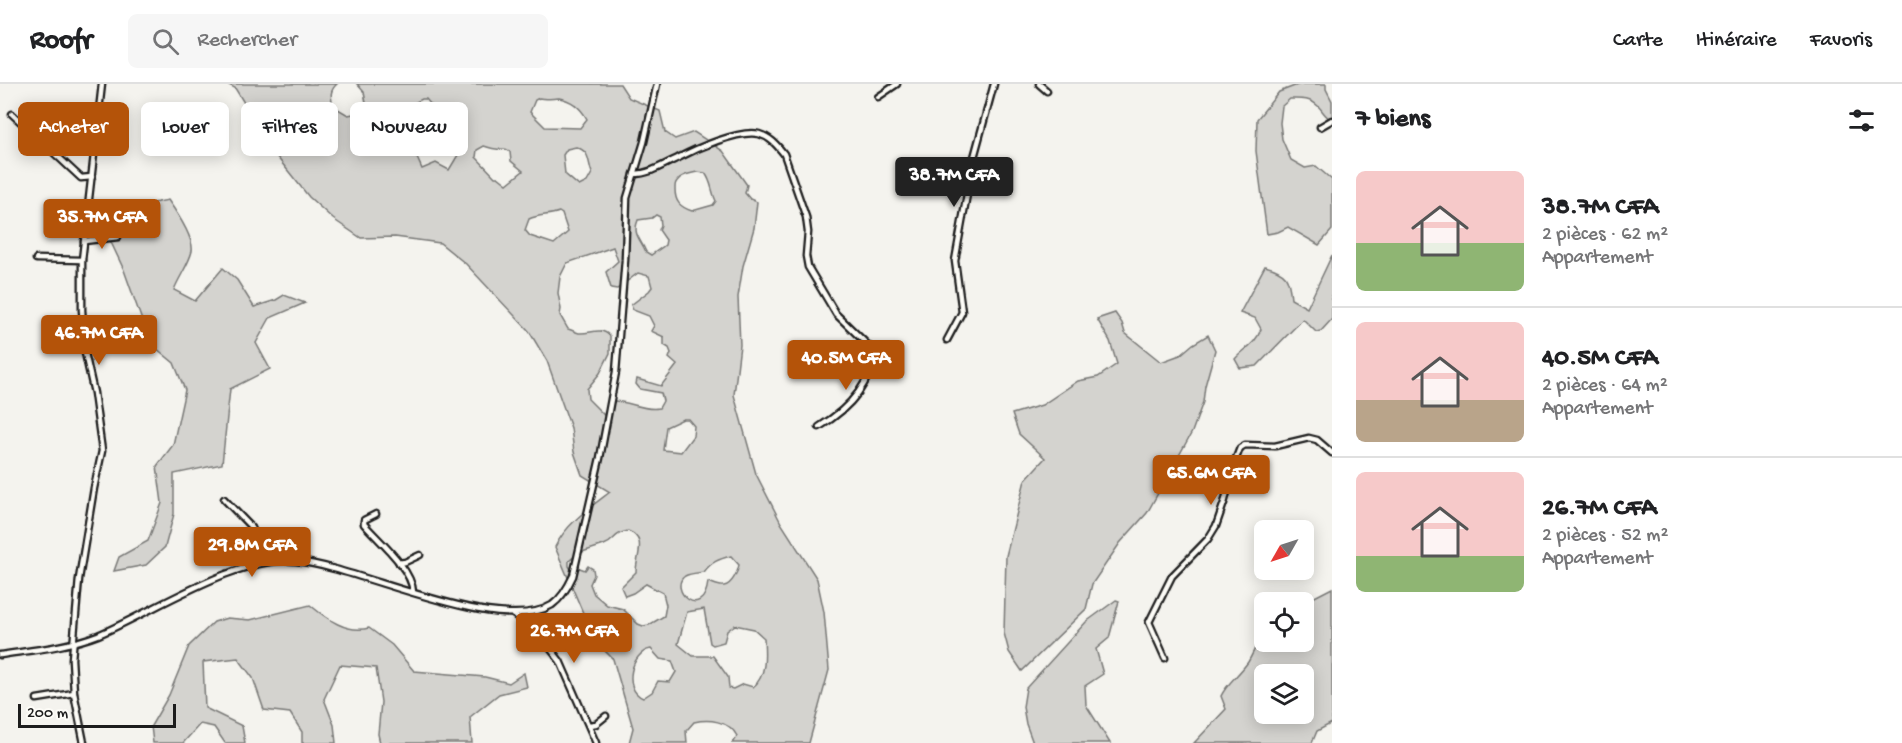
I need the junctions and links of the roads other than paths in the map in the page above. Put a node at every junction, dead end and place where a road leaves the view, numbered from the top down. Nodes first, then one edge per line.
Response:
1 (102, 84) edge
2 (657, 84) edge
3 (897, 84) edge
4 (994, 84) edge
5 (1039, 84) edge
6 (1047, 91) dead end
7 (878, 97) dead end
8 (12, 114) dead end
9 (1332, 120) edge
10 (1320, 127) dead end
11 (634, 174) junction
12 (92, 177) junction
13 (118, 237) dead end
14 (84, 241) junction
15 (36, 259) dead end
16 (82, 260) junction
17 (118, 325) dead end
18 (83, 334) junction
19 (947, 340) dead end
20 (819, 427) dead end
21 (1332, 453) edge
22 (224, 499) dead end
23 (376, 514) dead end
24 (420, 555) dead end
25 (267, 562) junction
26 (399, 563) junction
27 (413, 592) junction
28 (513, 614) junction
29 (73, 643) junction
30 (0, 655) edge
31 (1165, 658) dead end
32 (74, 693) junction
33 (37, 699) dead end
34 (606, 716) dead end
35 (588, 724) junction
36 (84, 743) edge
37 (596, 743) edge

1 - 12 street
2 - 11 street
3 - 7 street
4 - 19 street
5 - 6 street
8 - 12 street
9 - 10 street
11 - 20 street
11 - 28 street
12 - 14 street
13 - 14 street
14 - 16 street
15 - 16 street
16 - 18 street
17 - 18 street
18 - 29 street
21 - 31 street
22 - 25 street
23 - 26 street
24 - 26 street
25 - 27 street
25 - 29 street
26 - 27 street
27 - 28 street
28 - 35 street
29 - 30 street
29 - 32 street
32 - 33 street
32 - 36 street
34 - 35 street
35 - 37 street

